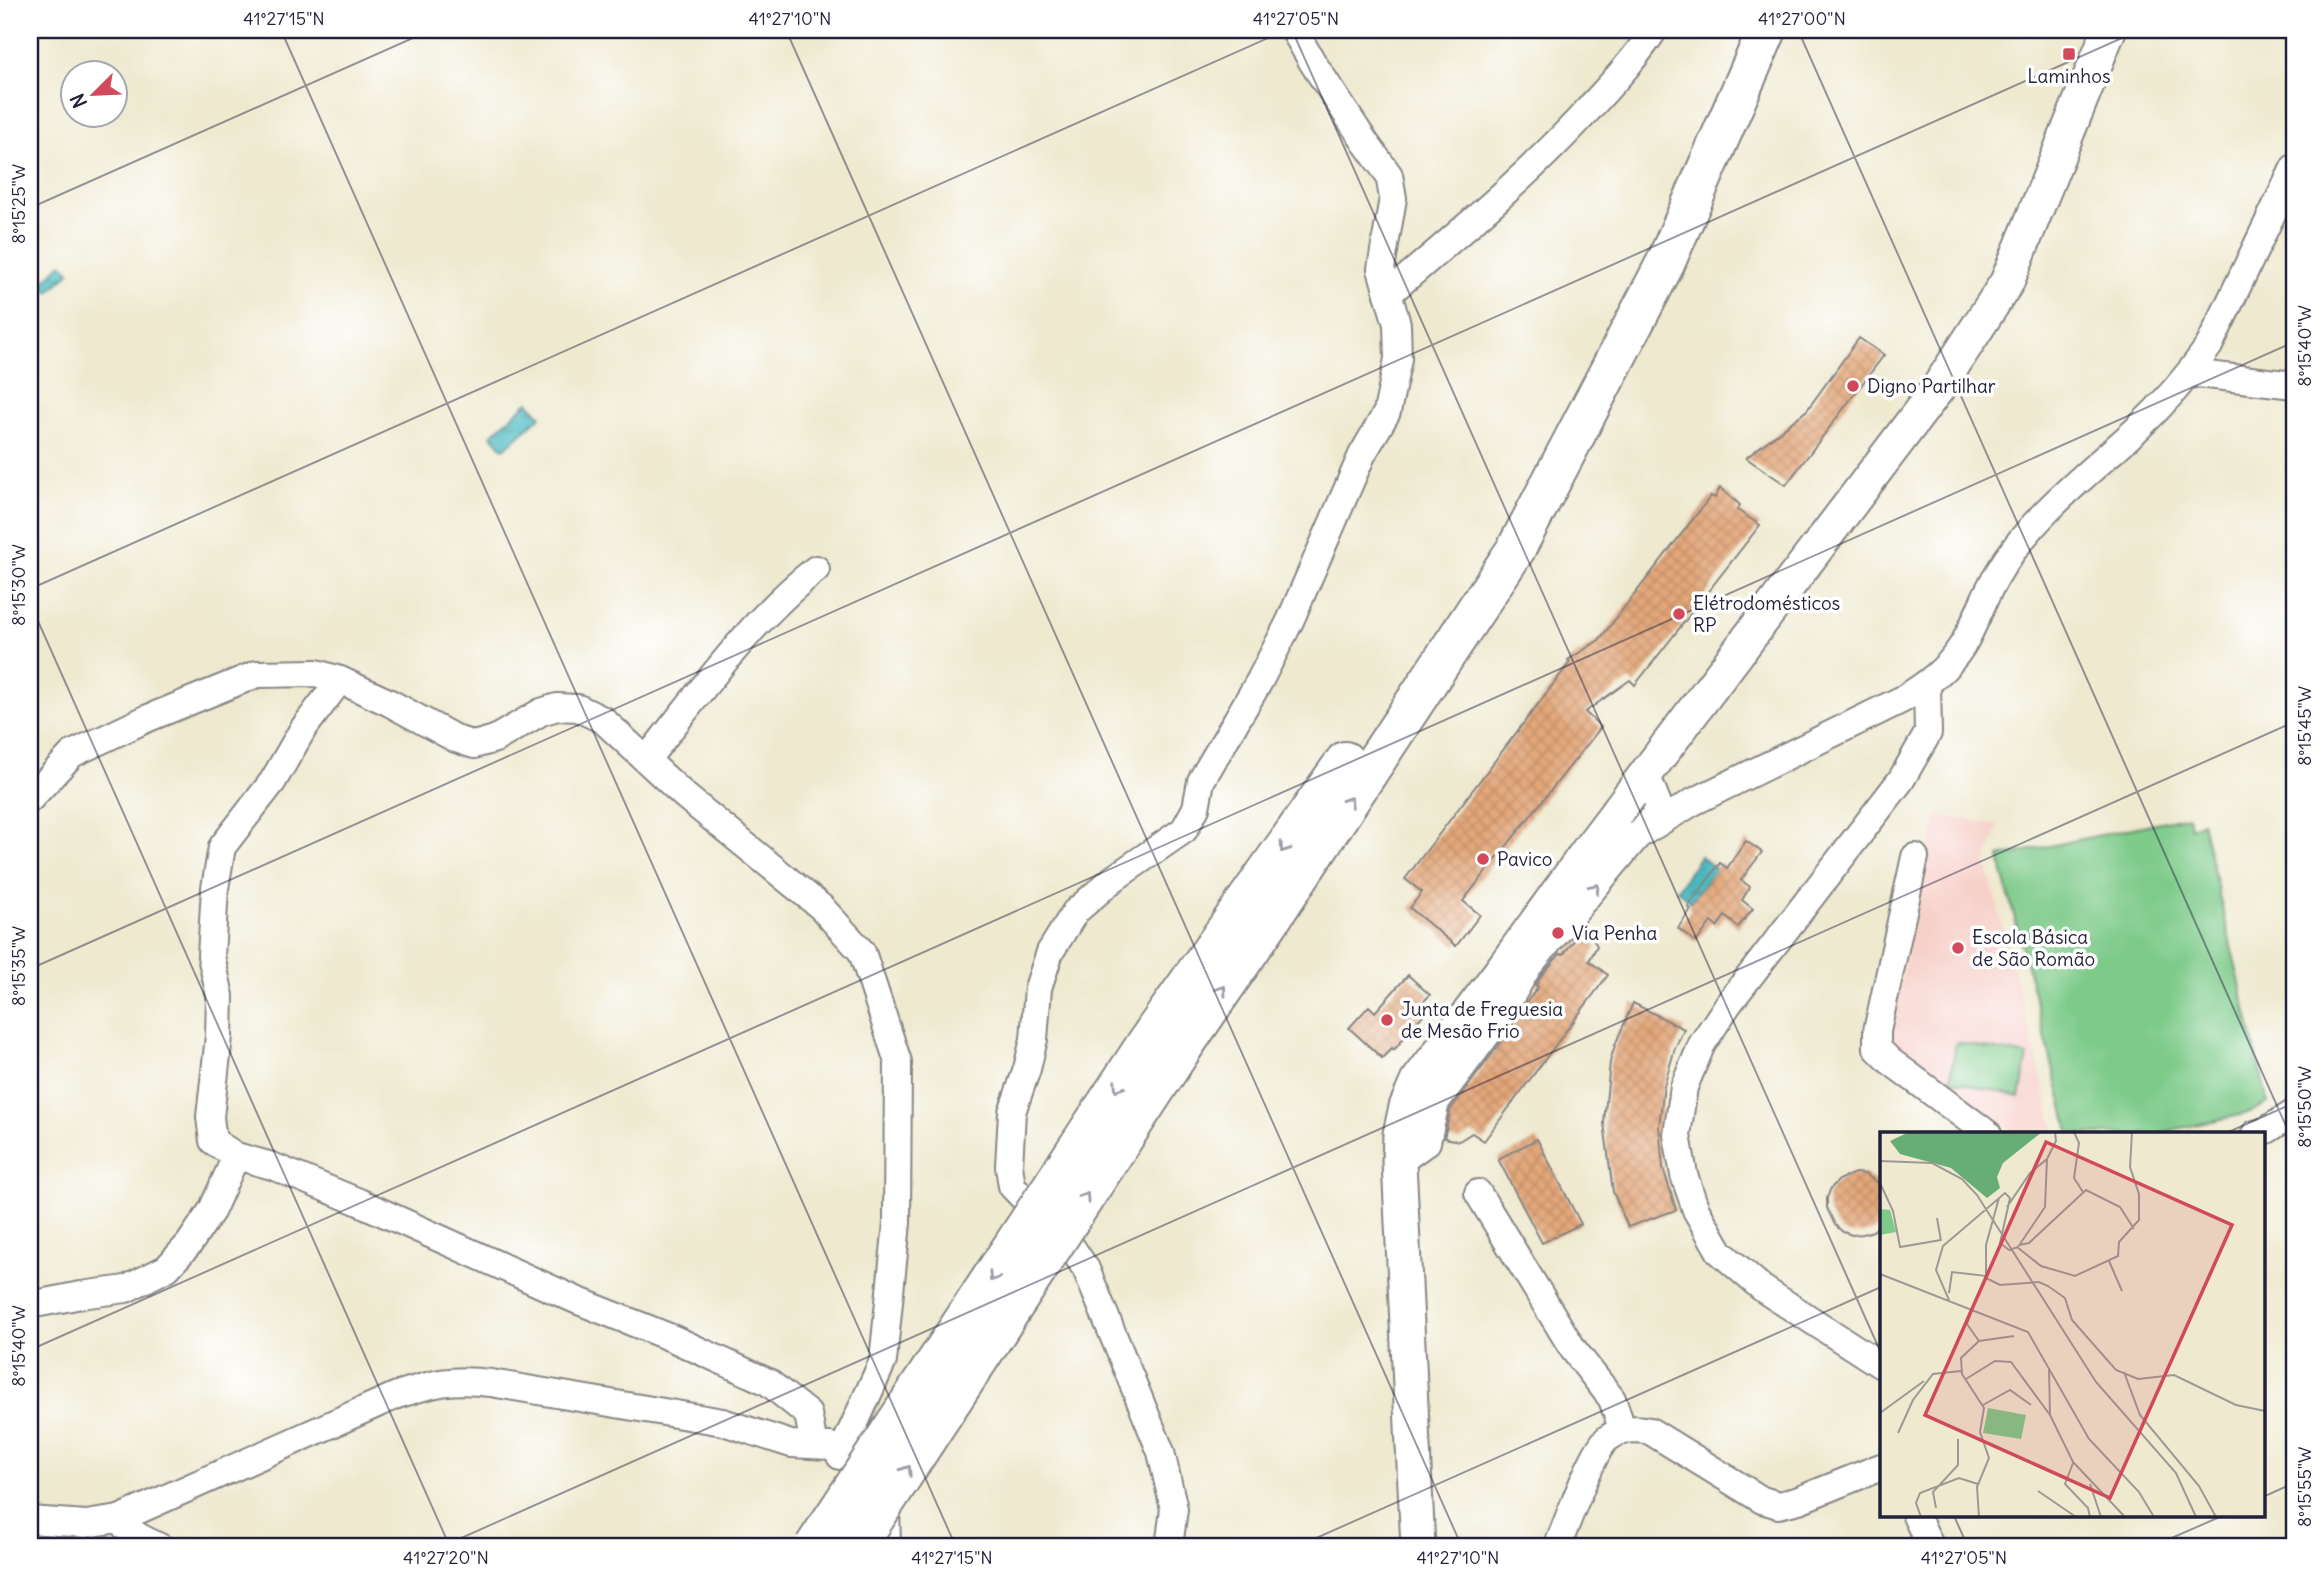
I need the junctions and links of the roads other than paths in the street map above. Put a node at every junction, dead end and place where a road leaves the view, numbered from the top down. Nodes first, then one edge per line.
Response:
1 (1294, 30) edge
2 (1654, 30) edge
3 (1749, 30) edge
4 (1767, 30) edge
5 (2109, 30) edge
6 (2291, 181) edge
7 (1388, 294) junction
8 (2190, 373) junction
9 (2294, 385) edge
10 (816, 569) dead end
11 (340, 680) junction
12 (1927, 685) junction
13 (647, 759) junction
14 (1636, 787) junction
15 (30, 799) edge
16 (1693, 802) junction
17 (1660, 809) junction
18 (1640, 834) junction
19 (1592, 845) junction
20 (1915, 857) dead end
21 (1170, 1038) junction
22 (2294, 1113) edge
23 (1985, 1132) edge
24 (2261, 1132) edge
25 (236, 1156) junction
26 (1399, 1162) junction
27 (1478, 1193) dead end
28 (30, 1305) edge
29 (1880, 1364) edge
30 (1623, 1431) junction
31 (814, 1445) junction
32 (840, 1456) junction
33 (1880, 1467) edge
34 (1917, 1518) edge
35 (118, 1519) junction
36 (30, 1520) edge
37 (160, 1547) edge
38 (814, 1547) edge
39 (856, 1547) edge
40 (887, 1547) edge
41 (1169, 1547) edge
42 (1418, 1547) edge
43 (1557, 1547) edge
44 (1931, 1547) edge

1 - 7 street
2 - 7 street
3 -> 21 highway
21 -> 4 highway
5 - 14 main road
6 - 8 street
7 - 41 street
8 - 9 street
8 - 12 street
10 - 13 street
11 - 13 street
11 - 15 street
11 - 25 street
12 - 16 street
12 - 29 street
13 - 32 street
14 - 17 street
14 - 19 main road
16 - 17 street
16 - 18 street
17 - 18 street
18 - 19 street
26 -> 18 street
19 - 26 main road
20 - 23 street
21 -> 38 highway, bridge
39 -> 21 highway, bridge
22 - 24 street
25 - 28 street
25 - 31 street
26 - 42 main road
27 - 30 street
30 - 33 street
30 - 43 street
31 - 32 street
31 - 35 street
32 - 40 street
34 - 44 street
35 - 36 street
35 - 37 street

